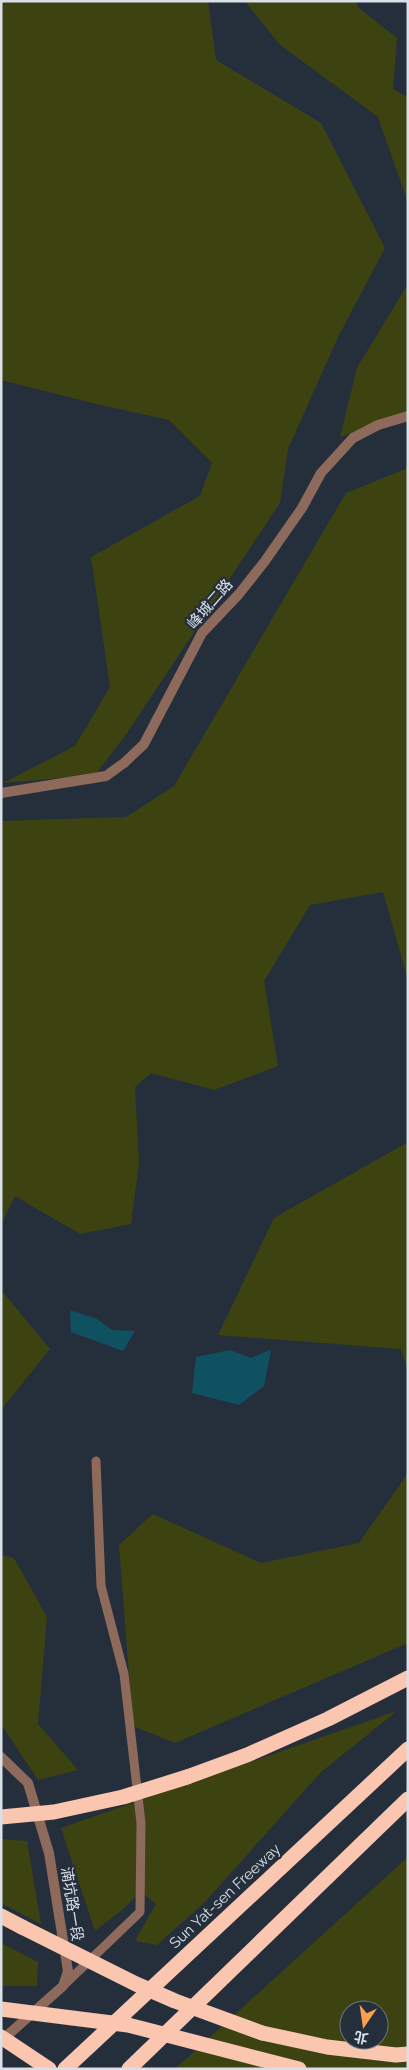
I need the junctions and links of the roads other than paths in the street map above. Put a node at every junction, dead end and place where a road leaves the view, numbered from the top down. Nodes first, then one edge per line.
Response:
1 (408, 416) edge
2 (1, 793) edge
3 (96, 1461) dead end
4 (408, 1678) edge
5 (408, 1749) edge
6 (1, 1757) edge
7 (408, 1799) edge
8 (408, 1814) edge
9 (1, 1817) edge
10 (349, 1857) junction
11 (1, 1916) edge
12 (63, 1986) junction
13 (1, 2009) edge
14 (1, 2039) edge
15 (408, 2054) edge
16 (49, 2069) edge
17 (65, 2069) edge
18 (129, 2069) edge
19 (299, 2069) edge

1 - 2 street, 峰城二路
3 - 12 lane
4 - 9 highway, bridge
5 - 17 highway, Sun Yat-sen Freeway
6 - 12 street, 湳坑路一段
7 - 10 highway
8 - 10 highway
10 - 18 highway
11 - 15 highway, bridge
12 - 14 street
13 - 19 highway, bridge
14 - 16 highway, bridge

